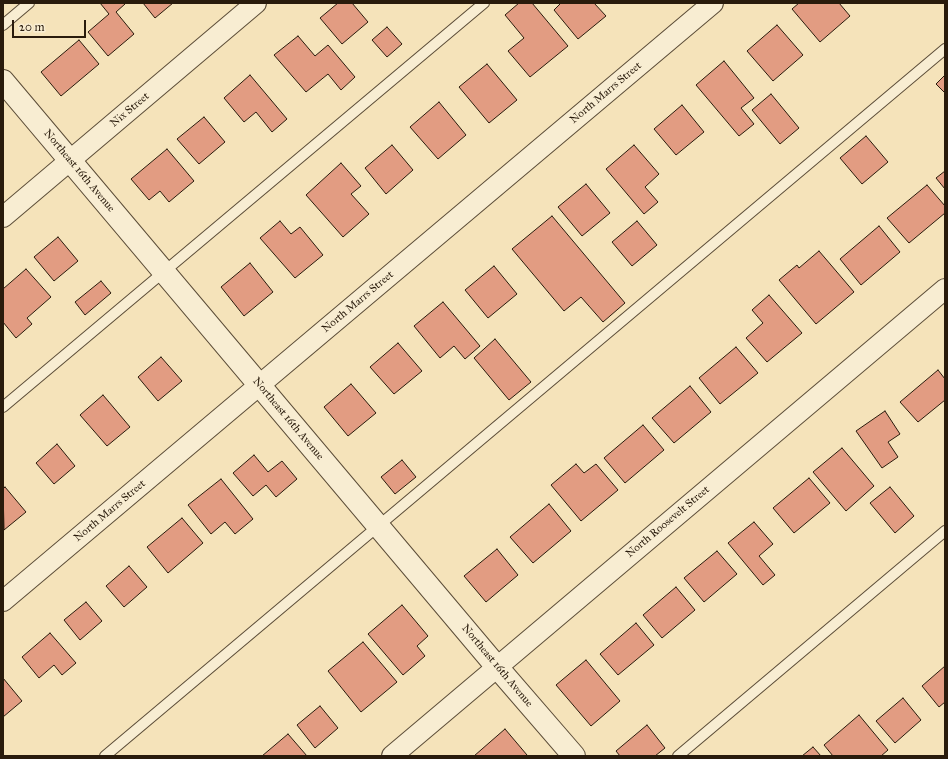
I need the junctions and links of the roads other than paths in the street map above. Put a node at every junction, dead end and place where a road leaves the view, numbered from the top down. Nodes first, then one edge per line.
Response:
1 (29, 3) edge
2 (256, 3) edge
3 (484, 3) edge
4 (713, 3) edge
5 (3, 24) edge
6 (945, 49) edge
7 (3, 80) edge
8 (70, 160) junction
9 (3, 217) edge
10 (163, 272) junction
11 (945, 289) edge
12 (259, 385) junction
13 (3, 407) edge
14 (378, 525) junction
15 (945, 531) edge
16 (3, 601) edge
17 (497, 667) junction
18 (105, 756) edge
19 (392, 756) edge
20 (574, 756) edge
21 (678, 756) edge

1 - 5 lane
2 - 8 street, Nix Street
3 - 10 lane
4 - 12 street, North Marrs Street
6 - 14 lane
7 - 8 street, Northeast 16th Avenue
8 - 9 street, Nix Street
8 - 10 street, Northeast 16th Avenue
10 - 12 street, Northeast 16th Avenue
10 - 13 lane
11 - 17 street, North Roosevelt Street
12 - 14 street, Northeast 16th Avenue
12 - 16 street, North Marrs Street
14 - 17 street, Northeast 16th Avenue
14 - 18 lane
15 - 21 lane
17 - 19 street, North Roosevelt Street
17 - 20 street, Northeast 16th Avenue

